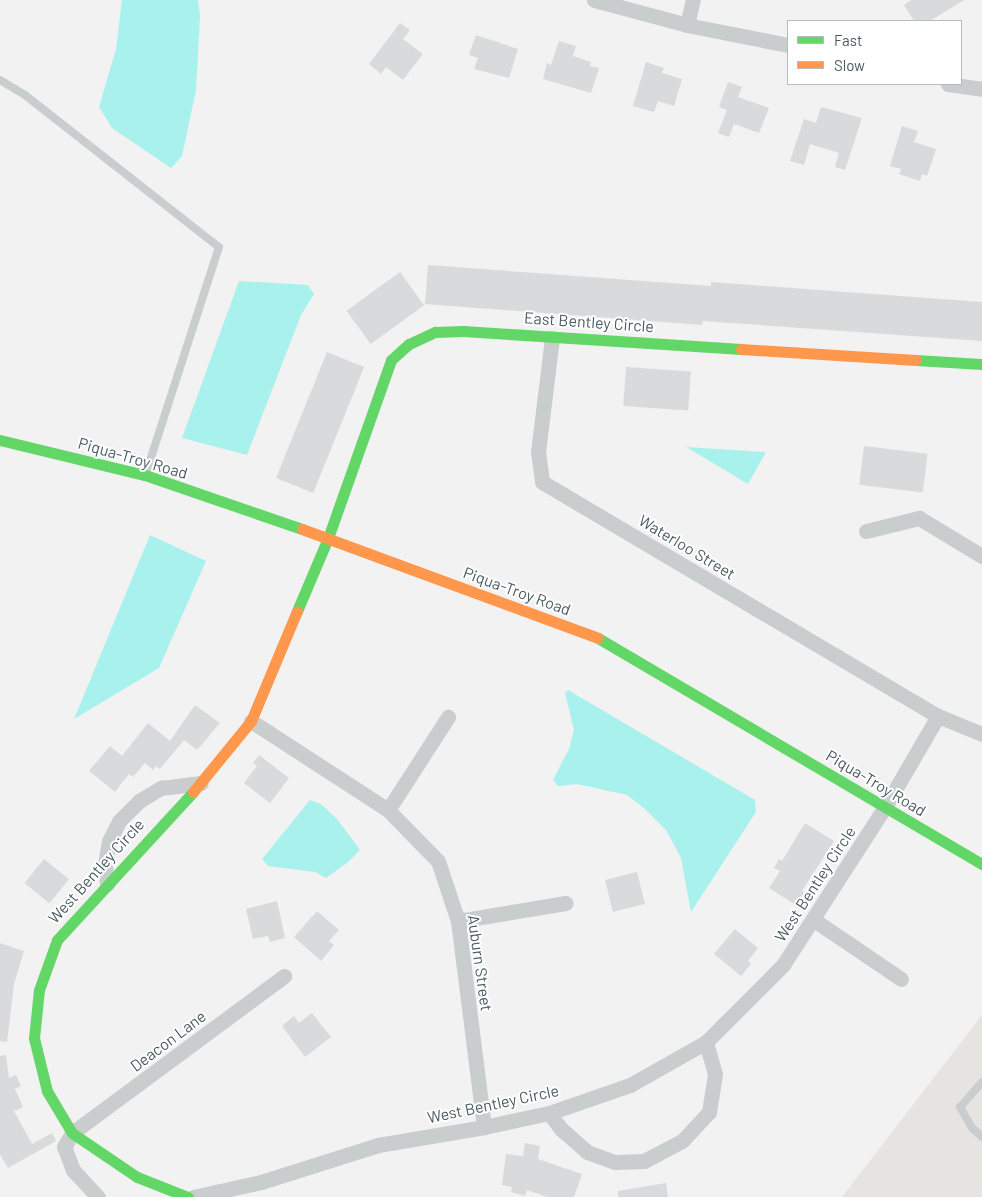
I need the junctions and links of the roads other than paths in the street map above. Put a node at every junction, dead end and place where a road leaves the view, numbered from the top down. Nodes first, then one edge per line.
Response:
1 (594, 0) edge
2 (694, 0) edge
3 (687, 25) junction
4 (787, 45) edge
5 (0, 80) edge
6 (955, 85) edge
7 (982, 89) edge
8 (552, 338) junction
9 (982, 364) edge
10 (0, 440) edge
11 (145, 475) junction
12 (866, 531) dead end
13 (328, 538) junction
14 (982, 556) edge
15 (938, 716) junction
16 (448, 718) dead end
17 (251, 721) junction
18 (982, 734) edge
19 (201, 783) junction
20 (885, 807) junction
21 (388, 810) junction
22 (982, 864) edge
23 (107, 884) junction
24 (566, 903) dead end
25 (814, 920) junction
26 (458, 921) junction
27 (284, 976) dead end
28 (901, 979) dead end
29 (706, 1042) junction
30 (982, 1082) edge
31 (549, 1113) junction
32 (484, 1127) junction
33 (72, 1133) junction
34 (982, 1137) edge
35 (98, 1197) edge
36 (188, 1197) edge
37 (193, 1197) edge

1 - 3 street
2 - 3 street
3 - 4 street
5 - 11 lane
6 - 7 street
8 - 9 street, East Bentley Circle
8 - 13 street, East Bentley Circle
8 - 15 street, Waterloo Street
10 - 11 street, Piqua-Troy Road
11 - 13 street, Piqua-Troy Road
12 - 14 street
13 - 17 street, West Bentley Circle
13 - 20 street, Piqua-Troy Road
15 - 18 street
15 - 20 street
16 - 21 street
17 - 19 street, West Bentley Circle
17 - 21 street, Auburn Street
19 - 23 street, West Bentley Circle
19 - 23 street
20 - 22 street, Piqua-Troy Road
20 - 25 street, West Bentley Circle
21 - 26 street, Auburn Street
23 - 33 street, West Bentley Circle
24 - 26 street
25 - 28 street
25 - 29 street, West Bentley Circle
26 - 32 street, Auburn Street
27 - 33 street, Deacon Lane
29 - 31 street, West Bentley Circle
29 - 31 street
30 - 34 lane
31 - 32 street, West Bentley Circle
32 - 37 street, West Bentley Circle
33 - 35 street
33 - 36 street, West Bentley Circle

